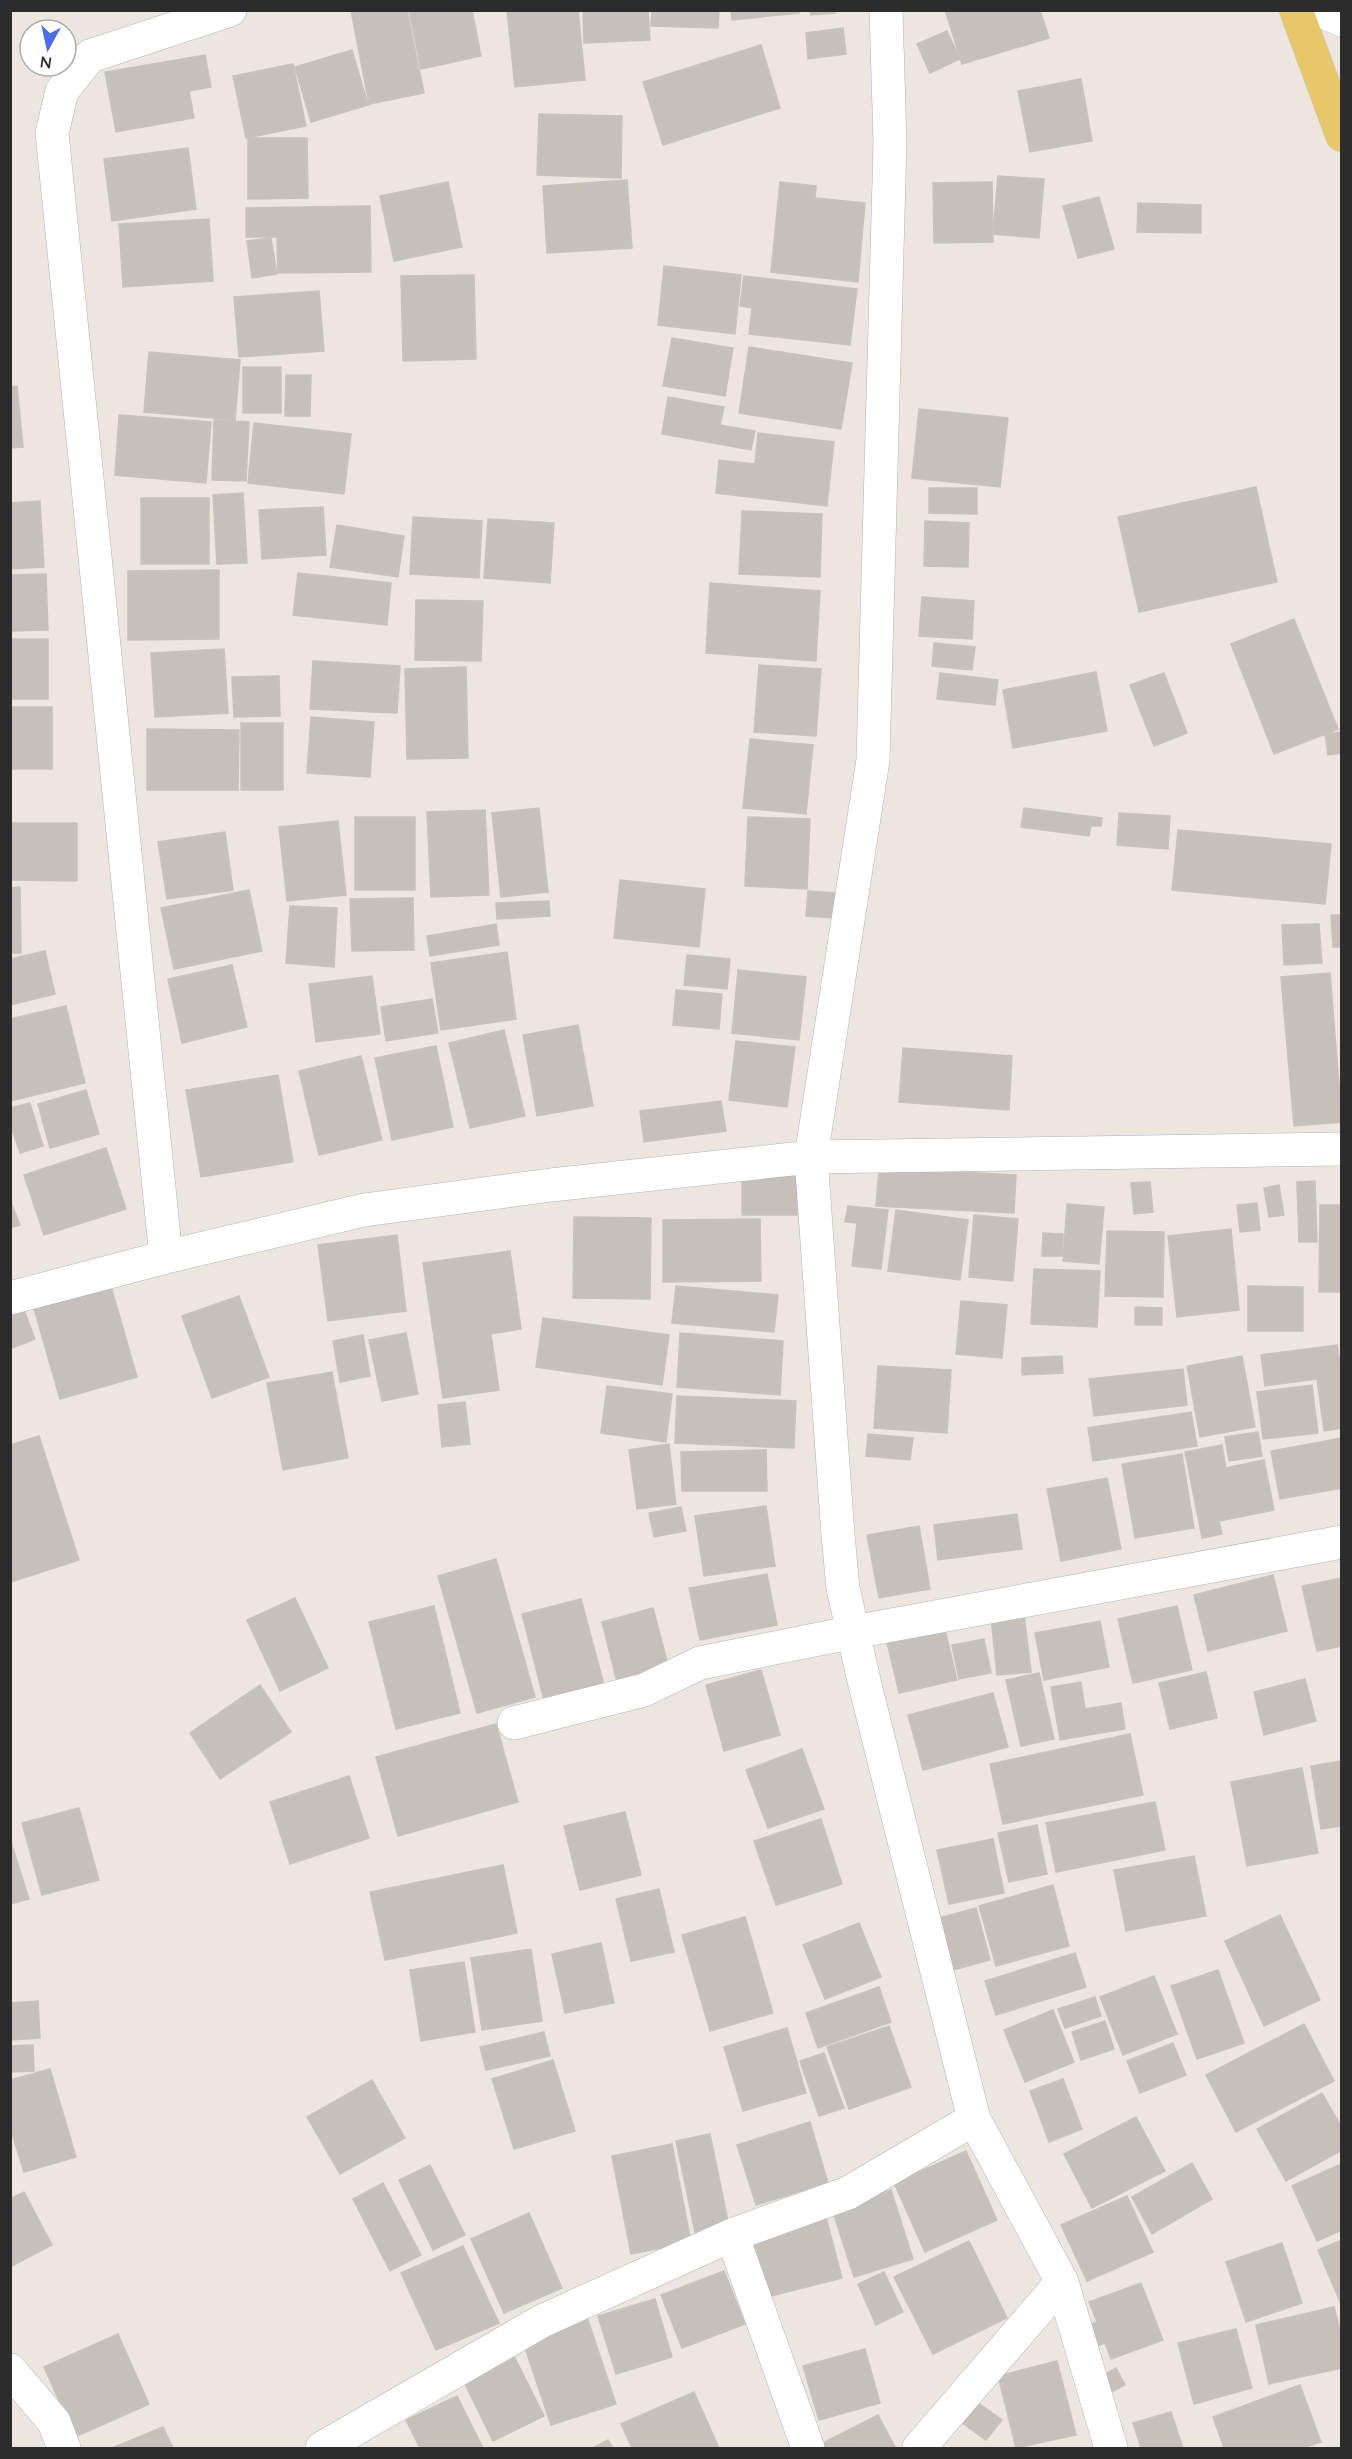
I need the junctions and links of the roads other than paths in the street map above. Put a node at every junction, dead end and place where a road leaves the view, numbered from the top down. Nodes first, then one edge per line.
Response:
1 (230, 10) edge
2 (886, 10) edge
3 (1296, 10) edge
4 (1319, 10) edge
5 (1341, 20) edge
6 (1341, 135) edge
7 (1341, 1149) edge
8 (811, 1156) junction
9 (166, 1257) junction
10 (10, 1298) edge
11 (1341, 1542) edge
12 (854, 1632) junction
13 (514, 1723) dead end
14 (974, 2119) junction
15 (732, 2235) junction
16 (1062, 2282) junction
17 (10, 2370) edge
18 (64, 2448) edge
19 (322, 2448) edge
20 (808, 2448) edge
21 (919, 2448) edge
22 (1111, 2448) edge

1 - 9 street
2 - 8 street
3 - 6 main road
4 - 5 street
7 - 8 street
8 - 9 street
8 - 12 street
9 - 10 street
11 - 12 street
12 - 13 street
12 - 14 street
14 - 15 street
14 - 16 street
15 - 19 street
15 - 20 street
16 - 21 street
16 - 22 street
17 - 18 street

